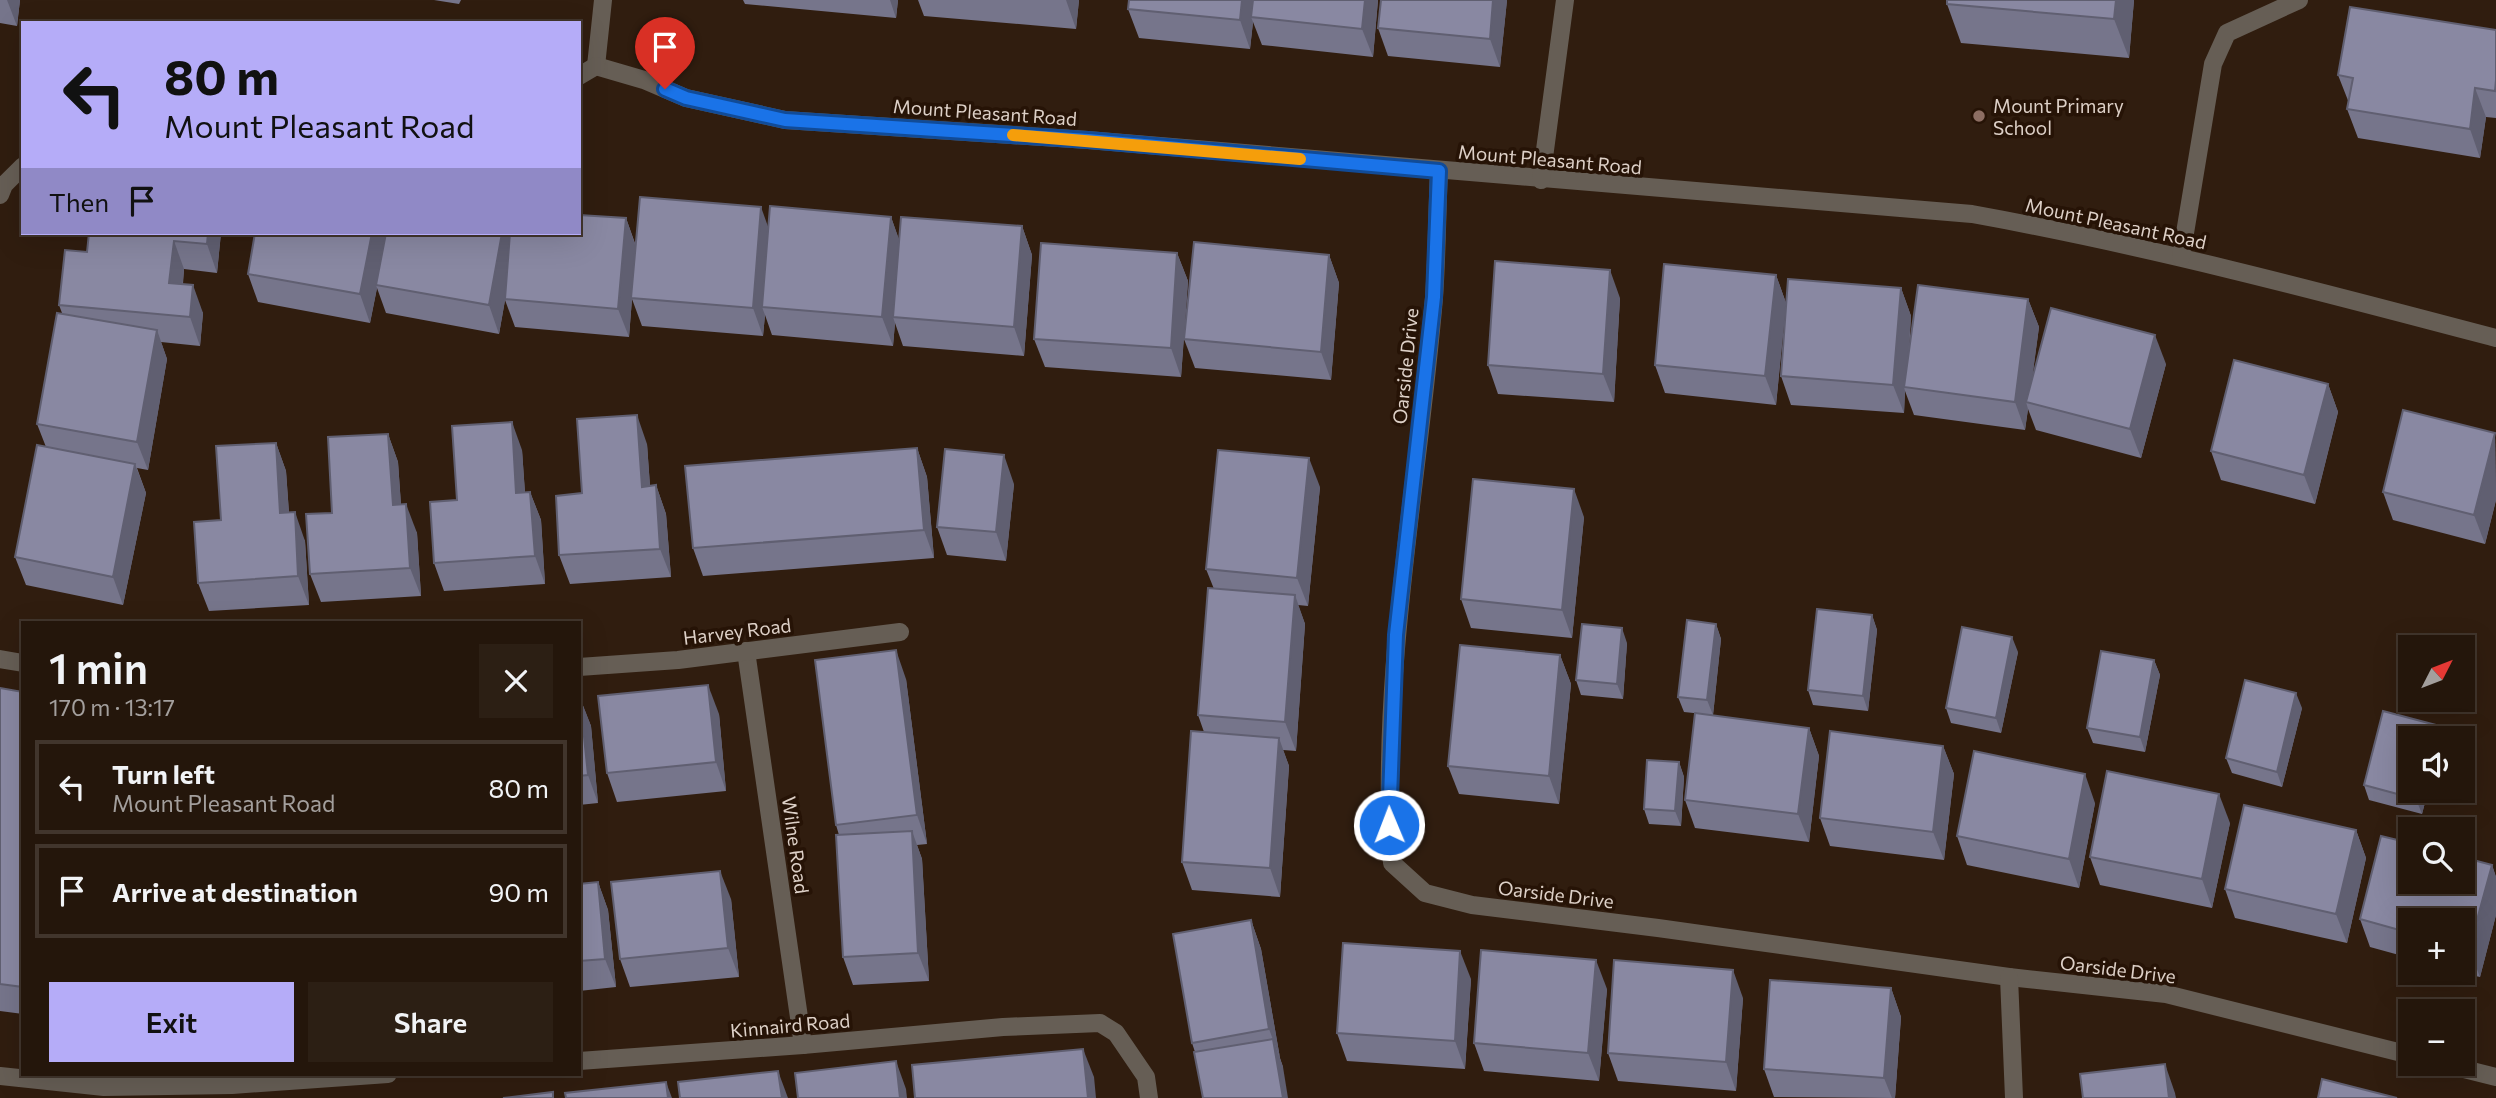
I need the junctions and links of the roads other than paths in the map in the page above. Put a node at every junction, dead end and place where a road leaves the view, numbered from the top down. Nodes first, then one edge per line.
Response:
1 (603, 0) edge
2 (1565, 0) edge
3 (2299, 0) edge
4 (596, 66) junction
5 (581, 75) edge
6 (21, 168) edge
7 (1439, 171) junction
8 (1541, 180) junction
9 (1, 188) edge
10 (2180, 257) junction
11 (2496, 338) edge
12 (900, 632) dead end
13 (746, 651) junction
14 (0, 659) edge
15 (21, 663) edge
16 (581, 667) edge
17 (2009, 977) junction
18 (803, 1045) junction
19 (2398, 1052) edge
20 (581, 1061) edge
21 (2475, 1072) edge
22 (0, 1076) edge
23 (360, 1076) edge
24 (2496, 1077) edge
25 (1149, 1098) edge
26 (2014, 1098) edge

1 - 4 street
2 - 8 street
3 - 10 street
4 - 5 street
4 - 7 street, Mount Pleasant Road
6 - 9 street
7 - 8 street, Mount Pleasant Road
7 - 17 street, Oarside Drive
8 - 10 street, Mount Pleasant Road
10 - 11 street, Mount Pleasant Road
12 - 13 street, Harvey Road
13 - 16 street, Harvey Road
13 - 18 street, Wilne Road
14 - 15 street
17 - 19 street, Oarside Drive
17 - 26 street
18 - 20 street, Kinnaird Road
18 - 25 street, Kinnaird Road
21 - 24 street
22 - 23 street

